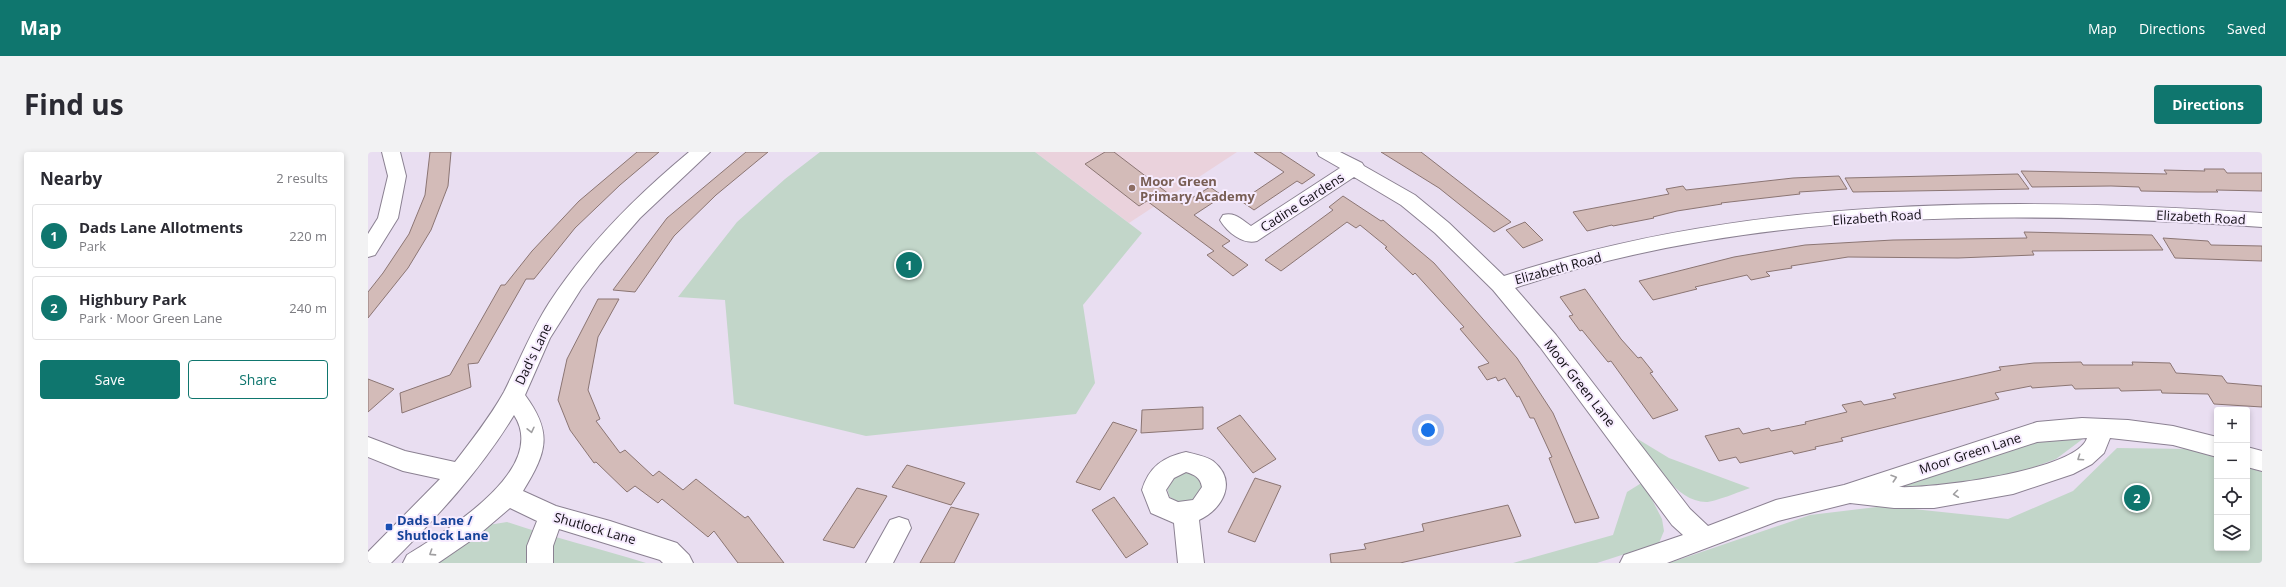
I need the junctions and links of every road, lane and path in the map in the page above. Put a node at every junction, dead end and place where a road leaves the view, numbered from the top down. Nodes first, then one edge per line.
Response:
1 (391, 152) edge
2 (701, 152) edge
3 (1326, 152) edge
4 (1355, 167) junction
5 (1230, 220) dead end
6 (2262, 220) edge
7 (368, 250) edge
8 (1500, 285) junction
9 (513, 396) junction
10 (2100, 428) junction
11 (2214, 446) edge
12 (368, 447) edge
13 (2250, 458) edge
14 (2262, 461) edge
15 (460, 473) junction
16 (508, 495) junction
17 (1844, 495) junction
18 (1186, 514) dead end
19 (551, 516) junction
20 (899, 528) dead end
21 (1704, 539) junction
22 (374, 563) edge
23 (416, 563) edge
24 (540, 563) edge
25 (680, 563) edge
26 (879, 563) edge
27 (1192, 563) edge
28 (1632, 563) edge

1 - 7 street
2 - 9 street, Dad's Lane
3 - 4 street, Moor Green Lane
4 - 5 street, Cadine Gardens
4 - 8 street, Moor Green Lane
6 - 8 street, Elizabeth Road
8 - 21 street, Moor Green Lane
9 - 15 street, Dad's Lane
9 -> 16 street
10 - 11 street, Moor Green Lane
17 -> 10 street, Moor Green Lane
10 -> 17 street, Moor Green Lane
12 - 15 street
13 - 14 street
15 - 22 street, Dad's Lane
16 - 19 street, Shutlock Lane
16 -> 23 street
17 - 21 street, Moor Green Lane
18 - 27 street
19 - 24 street
19 - 25 street, Shutlock Lane
20 - 26 street
21 - 28 street

